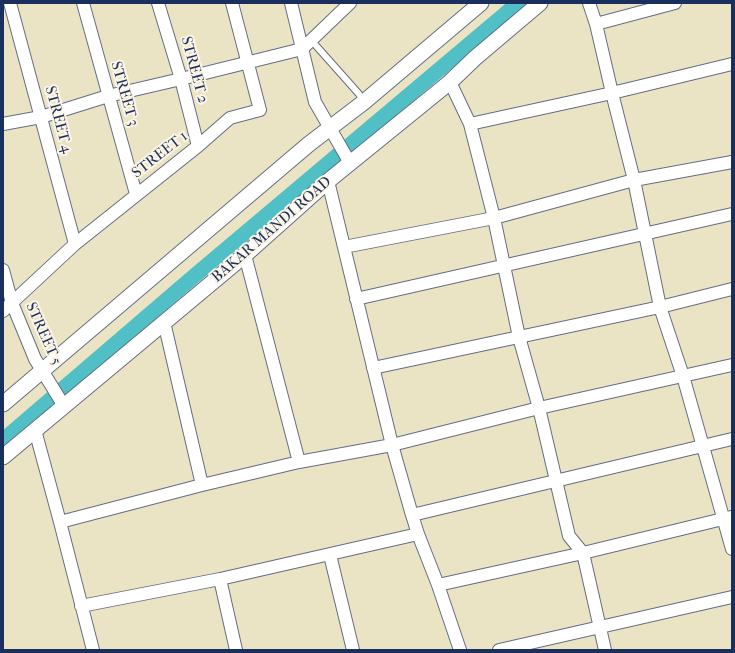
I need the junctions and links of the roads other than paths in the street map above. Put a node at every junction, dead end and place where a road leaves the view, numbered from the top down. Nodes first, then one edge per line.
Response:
1 (10, 3) edge
2 (83, 3) edge
3 (158, 3) edge
4 (232, 3) edge
5 (291, 3) edge
6 (350, 3) edge
7 (481, 3) edge
8 (540, 3) edge
9 (588, 3) edge
10 (675, 3) edge
11 (596, 24) junction
12 (311, 40) junction
13 (302, 49) junction
14 (248, 62) junction
15 (732, 64) edge
16 (181, 79) junction
17 (450, 82) junction
18 (612, 93) junction
19 (108, 96) junction
20 (364, 102) junction
21 (41, 117) junction
22 (3, 124) edge
23 (470, 124) junction
24 (330, 129) junction
25 (198, 146) junction
26 (732, 162) edge
27 (350, 163) junction
28 (634, 180) junction
29 (328, 181) junction
30 (136, 194) junction
31 (732, 214) edge
32 (494, 218) junction
33 (645, 234) junction
34 (75, 244) junction
35 (344, 247) junction
36 (245, 255) junction
37 (504, 265) junction
38 (3, 270) edge
39 (732, 289) edge
40 (356, 299) junction
41 (7, 304) edge
42 (660, 307) junction
43 (3, 311) edge
44 (164, 322) junction
45 (519, 337) junction
46 (732, 365) edge
47 (373, 368) junction
48 (44, 375) junction
49 (683, 376) junction
50 (61, 401) junction
51 (3, 404) edge
52 (539, 408) junction
53 (34, 430) junction
54 (732, 439) edge
55 (392, 445) junction
56 (703, 446) junction
57 (3, 457) edge
58 (299, 462) junction
59 (555, 481) junction
60 (202, 485) junction
61 (412, 515) junction
62 (728, 518) edge
63 (60, 522) junction
64 (418, 534) junction
65 (732, 549) edge
66 (582, 553) junction
67 (330, 555) junction
68 (220, 579) junction
69 (438, 585) junction
70 (732, 597) edge
71 (81, 606) junction
72 (600, 626) junction
73 (93, 650) edge
74 (236, 650) edge
75 (353, 650) edge
76 (460, 650) edge
77 (499, 650) edge
78 (605, 650) edge

1 - 21 street, STREET 4
2 - 19 street, STREET 3
3 - 16 street, STREET 2
4 - 14 street, STREET 1
5 - 13 street
6 - 12 street
7 - 20 street
8 - 17 street, BAKAR MANDI ROAD
9 - 11 street
10 - 11 street
11 - 18 street
12 - 13 street
12 - 20 lane
13 - 14 street
13 - 24 street
14 - 16 street
14 - 25 street, STREET 1
15 - 18 street
16 - 19 street
16 - 25 street, STREET 2
17 - 23 street
17 - 27 street, BAKAR MANDI ROAD
18 - 23 street
18 - 28 street
19 - 21 street
19 - 30 street, STREET 3
20 - 24 street
21 - 22 street
21 - 34 street, STREET 4
23 - 32 street
24 - 27 street
24 - 48 street
25 - 30 street, STREET 1
26 - 28 street
27 - 29 street, BAKAR MANDI ROAD
28 - 32 street
28 - 33 street
29 - 35 street
29 - 36 street, BAKAR MANDI ROAD
30 - 34 street, STREET 1
31 - 33 street
32 - 35 street
32 - 37 street
33 - 37 street
33 - 42 street
34 - 41 street, STREET 1
35 - 40 street
36 - 44 street, BAKAR MANDI ROAD
36 - 58 street
37 - 40 street
37 - 45 street
38 - 41 street, STREET 5
39 - 42 street
40 - 47 street
41 - 43 street, STREET 1
41 - 48 street, STREET 5
42 - 45 street
42 - 49 street
44 - 50 street, BAKAR MANDI ROAD
44 - 60 street
45 - 47 street
45 - 52 street
46 - 49 street
47 - 55 street
48 - 50 street, STREET 5
48 - 51 street
49 - 52 street
49 - 56 street
50 - 53 street, BAKAR MANDI ROAD
52 - 55 street
52 - 59 street
53 - 57 street, BAKAR MANDI ROAD
53 - 63 street
54 - 56 street
55 - 58 street
55 - 61 street
56 - 59 street
56 - 62 street
58 - 60 street
59 - 61 street
59 - 66 street
60 - 63 street
61 - 64 street
62 - 65 street
62 - 66 street
63 - 71 street
64 - 67 street
64 - 69 street
66 - 69 street
66 - 72 street
67 - 68 street
67 - 75 street
68 - 71 street
68 - 74 street
69 - 76 street
70 - 72 street
71 - 73 street
72 - 77 street
72 - 78 street

